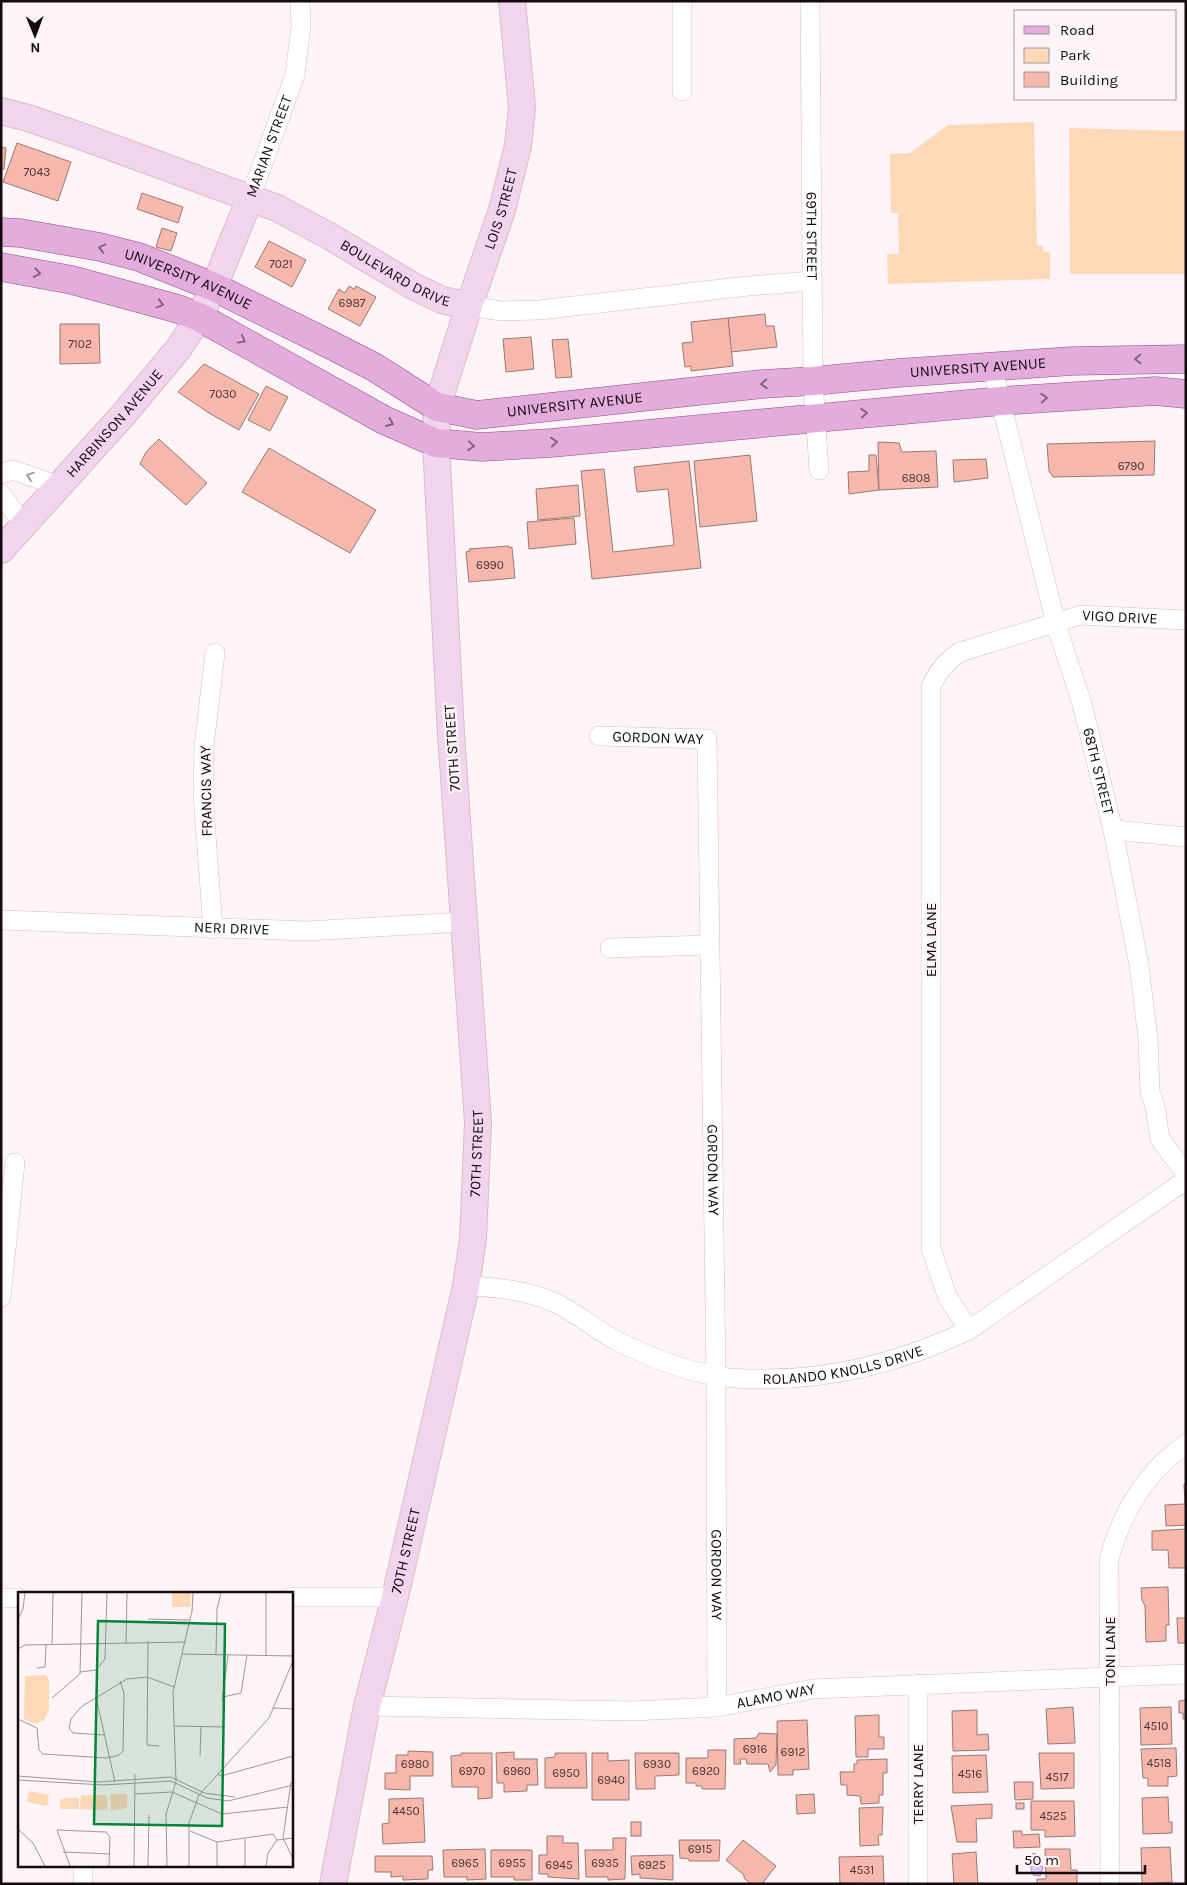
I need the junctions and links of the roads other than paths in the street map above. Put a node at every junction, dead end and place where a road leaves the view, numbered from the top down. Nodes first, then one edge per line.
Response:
1 (300, 1) edge
2 (512, 1) edge
3 (682, 1) edge
4 (810, 1) edge
5 (682, 91) dead end
6 (1, 111) edge
7 (250, 198) junction
8 (1, 232) edge
9 (1, 267) edge
10 (812, 281) junction
11 (214, 287) junction
12 (469, 306) junction
13 (199, 317) junction
14 (1186, 359) edge
15 (992, 366) junction
16 (813, 381) junction
17 (1186, 394) edge
18 (1001, 401) junction
19 (437, 407) junction
20 (816, 417) junction
21 (436, 443) junction
22 (819, 470) dead end
23 (1, 474) edge
24 (59, 486) junction
25 (1, 494) edge
26 (24, 526) junction
27 (1, 550) edge
28 (1186, 620) edge
29 (1056, 624) junction
30 (215, 653) dead end
31 (600, 736) dead end
32 (1113, 830) junction
33 (1186, 837) edge
34 (1, 920) edge
35 (464, 922) junction
36 (214, 929) junction
37 (709, 945) junction
38 (610, 948) dead end
39 (15, 1164) dead end
40 (1186, 1174) edge
41 (1186, 1180) edge
42 (7, 1203) edge
43 (466, 1286) junction
44 (1, 1297) edge
45 (969, 1330) junction
46 (716, 1376) junction
47 (1186, 1444) edge
48 (292, 1597) edge
49 (395, 1597) junction
50 (1, 1598) edge
51 (18, 1598) edge
52 (1186, 1674) edge
53 (1110, 1676) junction
54 (918, 1684) junction
55 (367, 1706) junction
56 (717, 1707) junction
57 (83, 1868) edge
58 (83, 1884) edge
59 (333, 1884) edge
60 (918, 1884) edge
61 (1110, 1884) edge

1 - 7 street, MARIAN STREET
2 - 12 main road, LOIS STREET
3 - 5 street
4 - 10 street, 69TH STREET
6 - 7 main road, BOULEVARD DRIVE
7 - 11 main road, MARIAN STREET
7 - 12 main road, BOULEVARD DRIVE
11 -> 8 main road, UNIVERSITY AVENUE
9 -> 13 main road, UNIVERSITY AVENUE
10 - 12 street, BOULEVARD DRIVE
10 - 16 street, 69TH STREET
11 - 13 main road, HARBINSON AVENUE
11 - 19 main road, UNIVERSITY AVENUE
12 - 19 main road, LOIS STREET
13 -> 21 main road, UNIVERSITY AVENUE
13 - 24 main road, HARBINSON AVENUE
14 -> 15 main road, UNIVERSITY AVENUE
15 - 16 main road, UNIVERSITY AVENUE
15 - 18 street, 68TH STREET
16 -> 19 main road, UNIVERSITY AVENUE
16 - 20 street, 69TH STREET
18 -> 17 main road, UNIVERSITY AVENUE
20 -> 18 main road, UNIVERSITY AVENUE
18 - 29 street, 68TH STREET
19 - 21 main road, 70TH STREET
21 -> 20 main road, UNIVERSITY AVENUE
20 - 22 street, 69TH STREET
21 - 35 main road, 70TH STREET
24 -> 23 street
24 - 26 main road, HARBINSON AVENUE
25 - 26 street
26 - 27 main road, HARBINSON AVENUE
28 - 29 street, VIGO DRIVE
29 - 32 street, 68TH STREET
29 - 45 street, ELMA LANE
30 - 36 street, FRANCIS WAY
31 - 37 street, GORDON WAY
32 - 33 street
32 - 40 street, 68TH STREET
34 - 36 street, NERI DRIVE
35 - 36 street, NERI DRIVE
35 - 43 main road, 70TH STREET
37 - 38 street
37 - 46 street, GORDON WAY
39 - 42 street
41 - 45 street, ROLANDO KNOLLS DRIVE
42 - 44 street
43 - 46 street, ROLANDO KNOLLS DRIVE
43 - 49 main road, 70TH STREET
45 - 46 street, ROLANDO KNOLLS DRIVE
46 - 56 street, GORDON WAY
47 - 53 street, TONI LANE
48 - 49 street
49 - 55 main road, 70TH STREET
50 - 51 street
52 - 53 street, ALAMO WAY
53 - 54 street, ALAMO WAY
53 - 61 street, TONI LANE
54 - 56 street, ALAMO WAY
54 - 60 street, TERRY LANE
55 - 56 street, ALAMO WAY
55 - 59 main road, 70TH STREET
57 - 58 street

